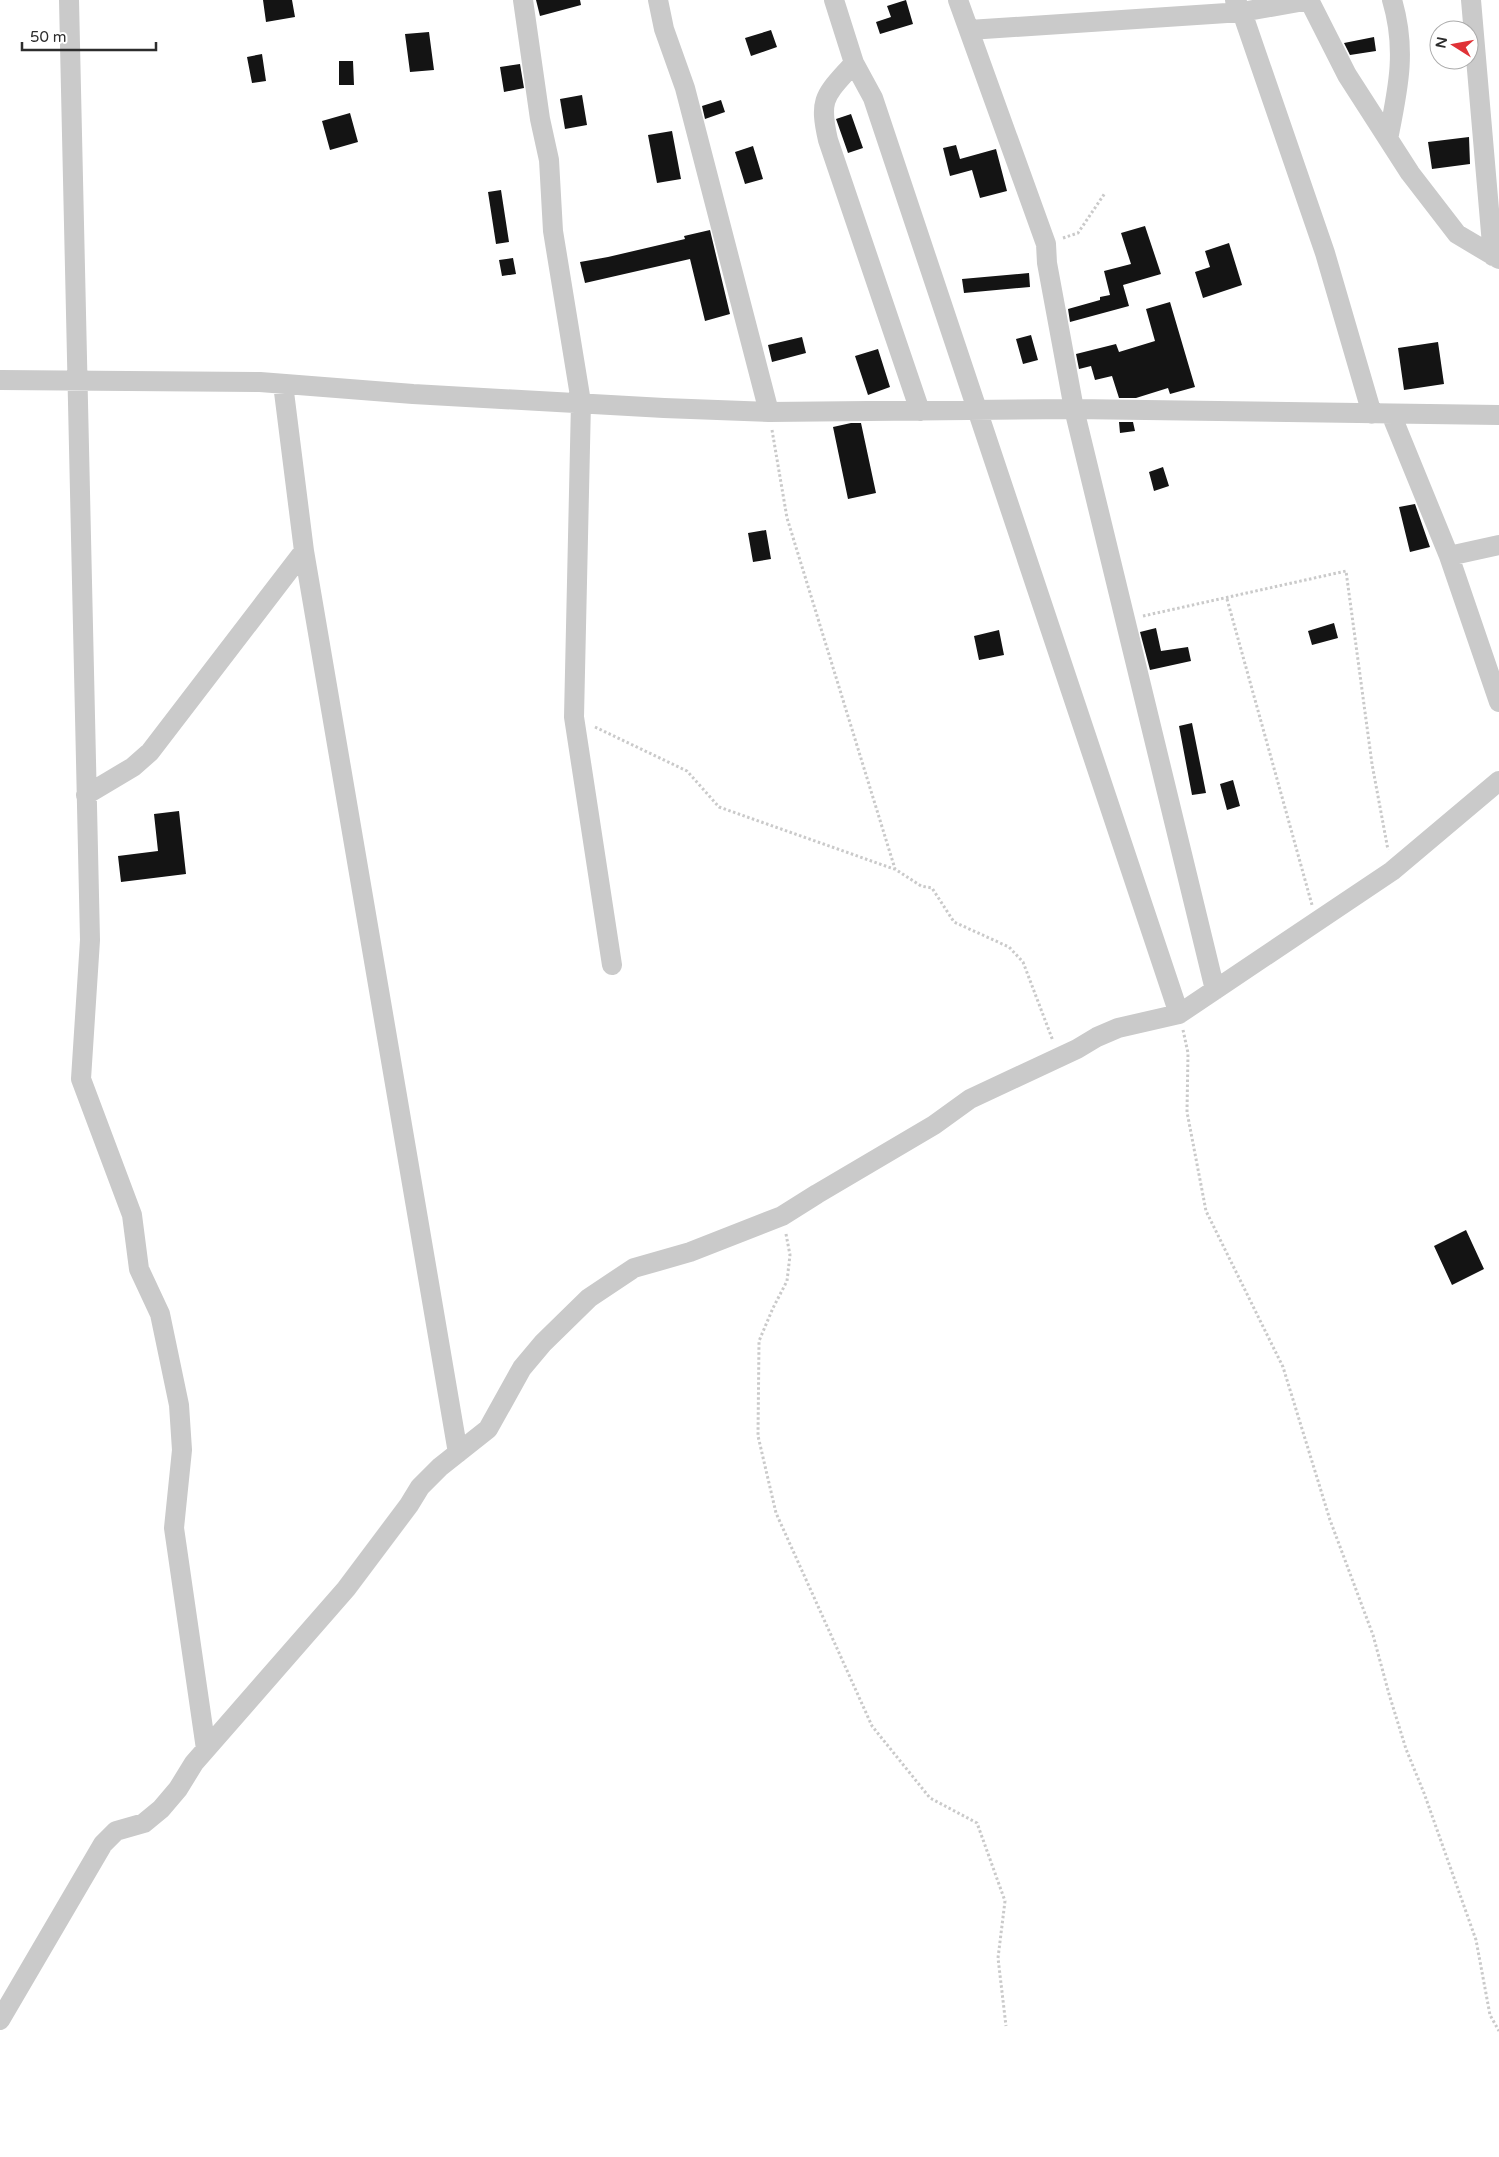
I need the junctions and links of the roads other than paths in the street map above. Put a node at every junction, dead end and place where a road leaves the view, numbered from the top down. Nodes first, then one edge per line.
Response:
1 (69, 0) edge
2 (523, 0) edge
3 (658, 0) edge
4 (834, 0) edge
5 (958, 0) edge
6 (1309, 0) edge
7 (1392, 0) edge
8 (1471, 0) edge
9 (1238, 6) edge
10 (969, 30) junction
11 (854, 63) junction
12 (1388, 140) junction
13 (1496, 258) edge
14 (0, 380) edge
15 (78, 381) junction
16 (283, 384) junction
17 (581, 402) junction
18 (1074, 409) junction
19 (976, 410) junction
20 (920, 411) junction
21 (769, 412) junction
22 (1381, 414) junction
23 (1499, 415) edge
24 (1499, 545) edge
25 (304, 551) junction
26 (1449, 556) junction
27 (1499, 702) edge
28 (1499, 781) edge
29 (86, 795) junction
30 (612, 965) dead end
31 (1215, 990) junction
32 (1179, 1014) junction
33 (458, 1453) junction
34 (206, 1749) junction
35 (0, 2020) edge

1 - 15 street
2 - 17 street
3 - 21 street
4 - 11 street
5 - 10 street
6 - 9 street
6 - 12 street
7 - 12 street
8 - 13 street
9 - 10 street
9 - 22 street
10 - 18 street
11 - 19 street
11 - 20 street
12 - 13 street
14 - 15 street
15 - 16 street
15 - 29 street
16 - 17 street
16 - 25 street
17 - 21 street
17 - 30 street
18 - 19 street
18 - 22 street
18 - 31 street
19 - 20 street
19 - 32 street
20 - 21 street
22 - 23 street
22 - 26 street
24 - 26 street
25 - 29 street
25 - 33 street
26 - 27 street
28 - 31 street
29 - 34 street
31 - 32 street
32 - 33 street
33 - 34 street
34 - 35 street

